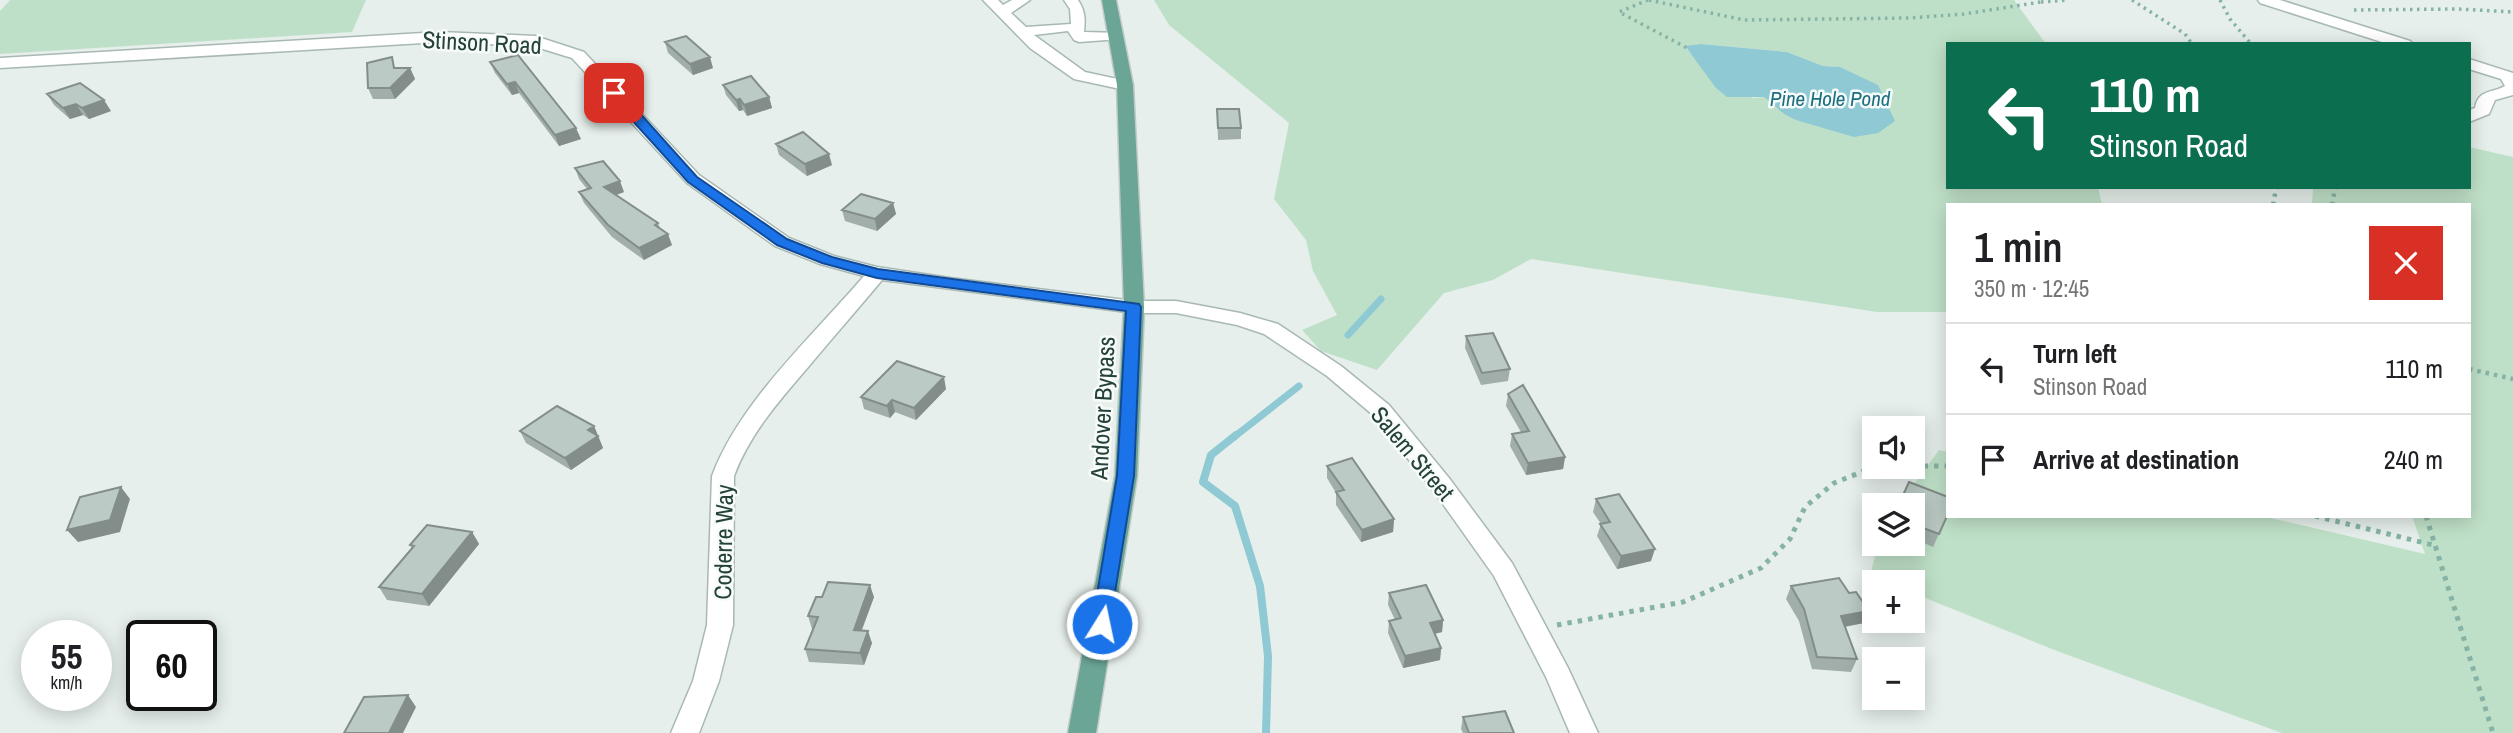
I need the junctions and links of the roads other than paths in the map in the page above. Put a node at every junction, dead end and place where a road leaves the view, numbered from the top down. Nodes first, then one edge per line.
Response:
1 (990, 0) edge
2 (1023, 0) edge
3 (1109, 0) edge
4 (2265, 0) edge
5 (1071, 2) edge
6 (1002, 12) junction
7 (1071, 28) junction
8 (1022, 32) junction
9 (1115, 36) junction
10 (2399, 42) edge
11 (0, 63) edge
12 (2471, 65) edge
13 (1125, 85) junction
14 (2513, 87) edge
15 (2471, 116) edge
16 (877, 273) junction
17 (1133, 307) junction
18 (685, 733) edge
19 (1082, 733) edge
20 (1584, 733) edge

1 - 6 street
2 - 6 street
3 - 9 main road, Andover Bypass
4 - 10 street
5 - 7 street
6 - 8 street
7 - 8 street
7 - 9 street
8 - 13 street
9 - 13 main road, Andover Bypass
11 - 16 street, Stinson Road
12 - 14 street
13 - 17 main road, Andover Bypass
14 - 15 street
16 - 17 street, Stinson Road
16 - 18 street, Coderre Way
17 - 19 main road, Andover Bypass
17 - 20 street, Salem Street

